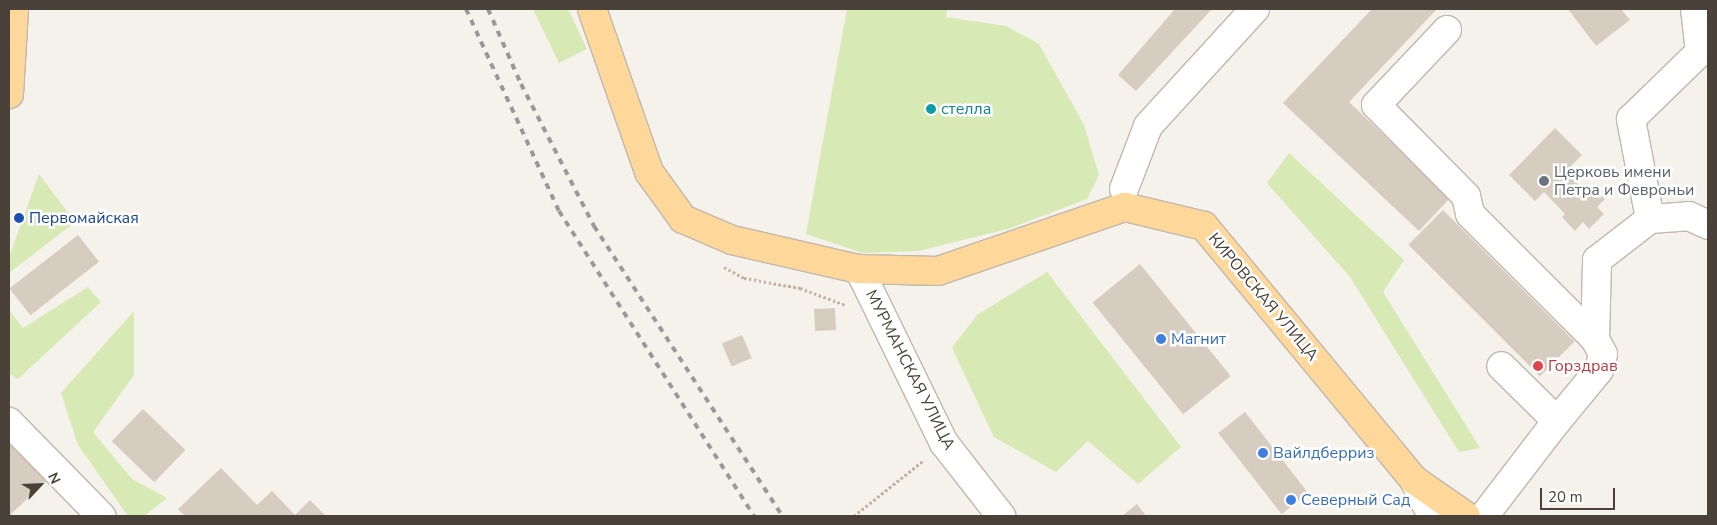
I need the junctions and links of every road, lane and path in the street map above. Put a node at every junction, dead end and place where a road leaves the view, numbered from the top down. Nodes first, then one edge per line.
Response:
1 (14, 9) edge
2 (592, 9) edge
3 (1255, 9) edge
4 (1695, 9) edge
5 (1447, 30) dead end
6 (1704, 57) edge
7 (9, 94) edge
8 (1124, 189) dead end
9 (1650, 219) junction
10 (1708, 225) edge
11 (859, 269) junction
12 (1595, 338) junction
13 (1501, 366) dead end
14 (1557, 421) junction
15 (9, 422) edge
16 (917, 465) dead end
17 (1414, 480) junction
18 (101, 516) edge
19 (854, 516) edge
20 (1001, 516) edge
21 (1432, 516) edge
22 (1466, 516) edge
23 (1484, 516) edge

1 - 7 main road
2 - 11 main road, КИРОВСКАЯ УЛИЦА
3 - 8 street
4 - 6 street
5 - 12 street
6 - 9 street
9 - 10 street
9 - 12 street
11 - 17 main road, КИРОВСКАЯ УЛИЦА
11 - 20 street, МУРМАНСКАЯ УЛИЦА
12 - 14 street
13 - 14 street
14 - 23 street
15 - 18 street
16 - 19 path
17 - 21 street
17 - 22 main road, КИРОВСКАЯ УЛИЦА

